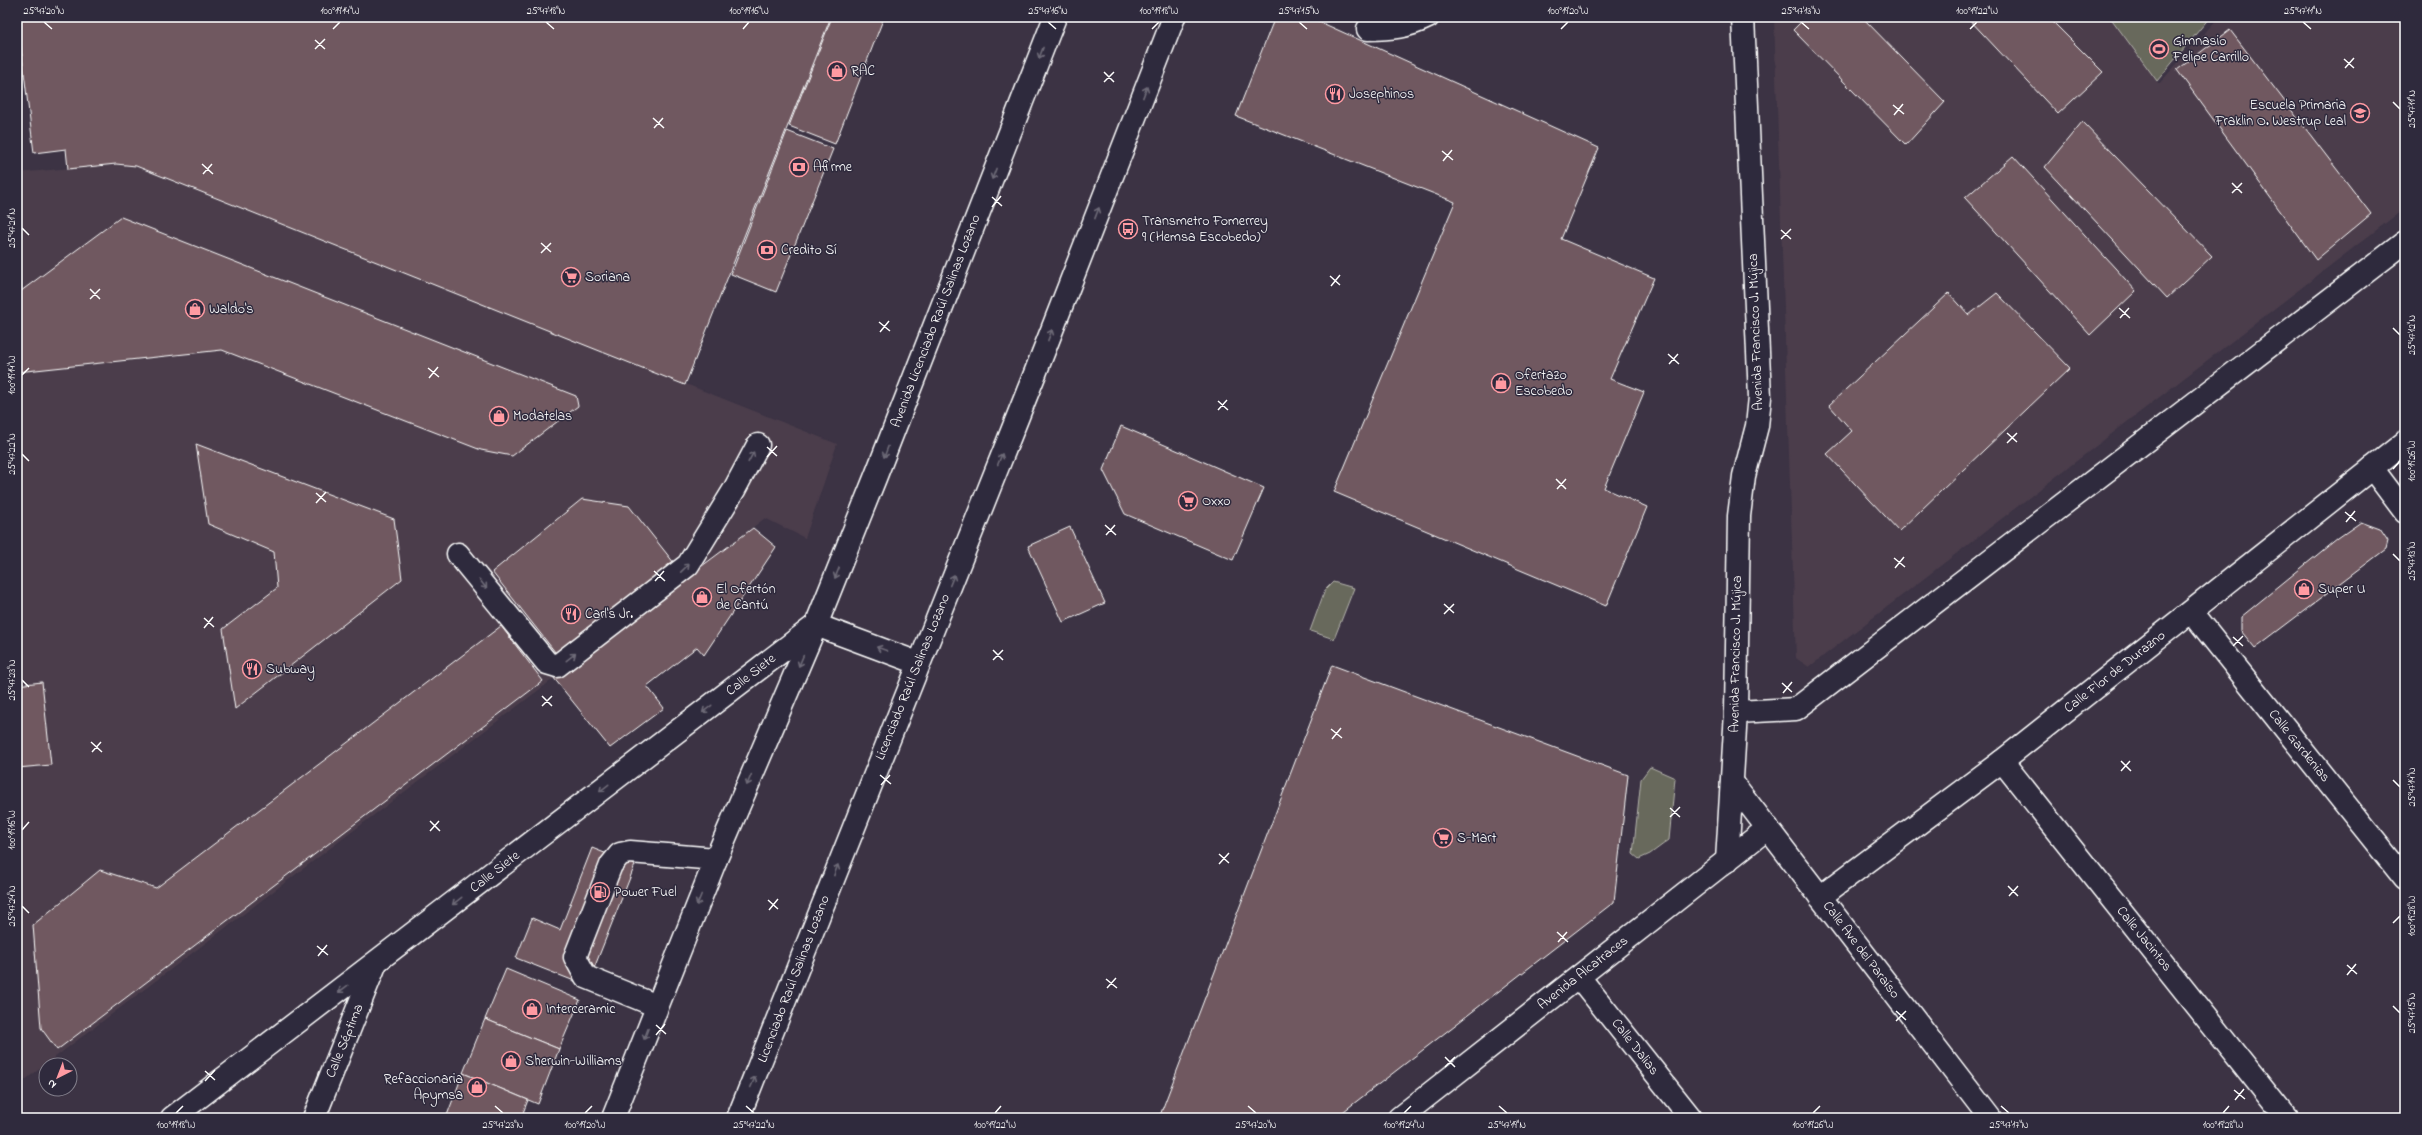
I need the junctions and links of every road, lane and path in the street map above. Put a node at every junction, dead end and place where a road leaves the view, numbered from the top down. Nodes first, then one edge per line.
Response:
1 (1055, 17) edge
2 (1174, 17) edge
3 (1428, 17) edge
4 (1743, 17) edge
5 (1368, 28) dead end
6 (2405, 242) edge
7 (2405, 442) edge
8 (758, 445) dead end
9 (2372, 468) junction
10 (2405, 512) edge
11 (458, 554) dead end
12 (2192, 612) junction
13 (816, 625) junction
14 (918, 663) junction
15 (1736, 712) junction
16 (2002, 761) junction
17 (1732, 782) junction
18 (1768, 828) junction
19 (716, 859) junction
20 (1727, 861) junction
21 (2405, 879) edge
22 (1820, 896) junction
23 (375, 964) junction
24 (1579, 977) junction
25 (657, 1006) junction
26 (1401, 1117) edge
27 (172, 1118) edge
28 (314, 1118) edge
29 (613, 1118) edge
30 (738, 1118) edge
31 (1691, 1118) edge
32 (1990, 1118) edge
33 (2286, 1118) edge

1 -> 13 street, Avenida Licenciado Raúl Salinas Lozano
14 -> 2 street, Licenciado Raúl Salinas Lozano
3 - 5 street
4 - 15 street, Avenida Francisco J. Mújica
6 - 15 street
7 - 9 street, Calle Flor de Durazno
11 -> 8 street
9 - 10 street
9 - 12 street, Calle Flor de Durazno
12 - 16 street, Calle Flor de Durazno
12 - 21 street, Calle Gardenias
14 -> 13 street
13 -> 19 street
13 -> 23 street, Calle Siete
30 -> 14 street, Licenciado Raúl Salinas Lozano
15 - 17 street, Avenida Francisco J. Mújica
16 - 22 street, Calle Flor de Durazno
16 - 33 street, Calle Jacintos
17 - 18 street, Calle Ave del Paraíso
17 - 20 street, Avenida Francisco J. Mújica
18 - 20 street, Avenida Alcatraces
18 - 22 street, Calle Ave del Paraíso
19 -> 25 street
19 - 25 street
20 - 24 street, Avenida Alcatraces
22 - 32 street, Calle Ave del Paraíso
23 -> 27 street, Calle Siete
23 - 28 street, Calle Séptima
24 - 26 street, Avenida Alcatraces
24 - 31 street, Calle Dalias
25 -> 29 street

